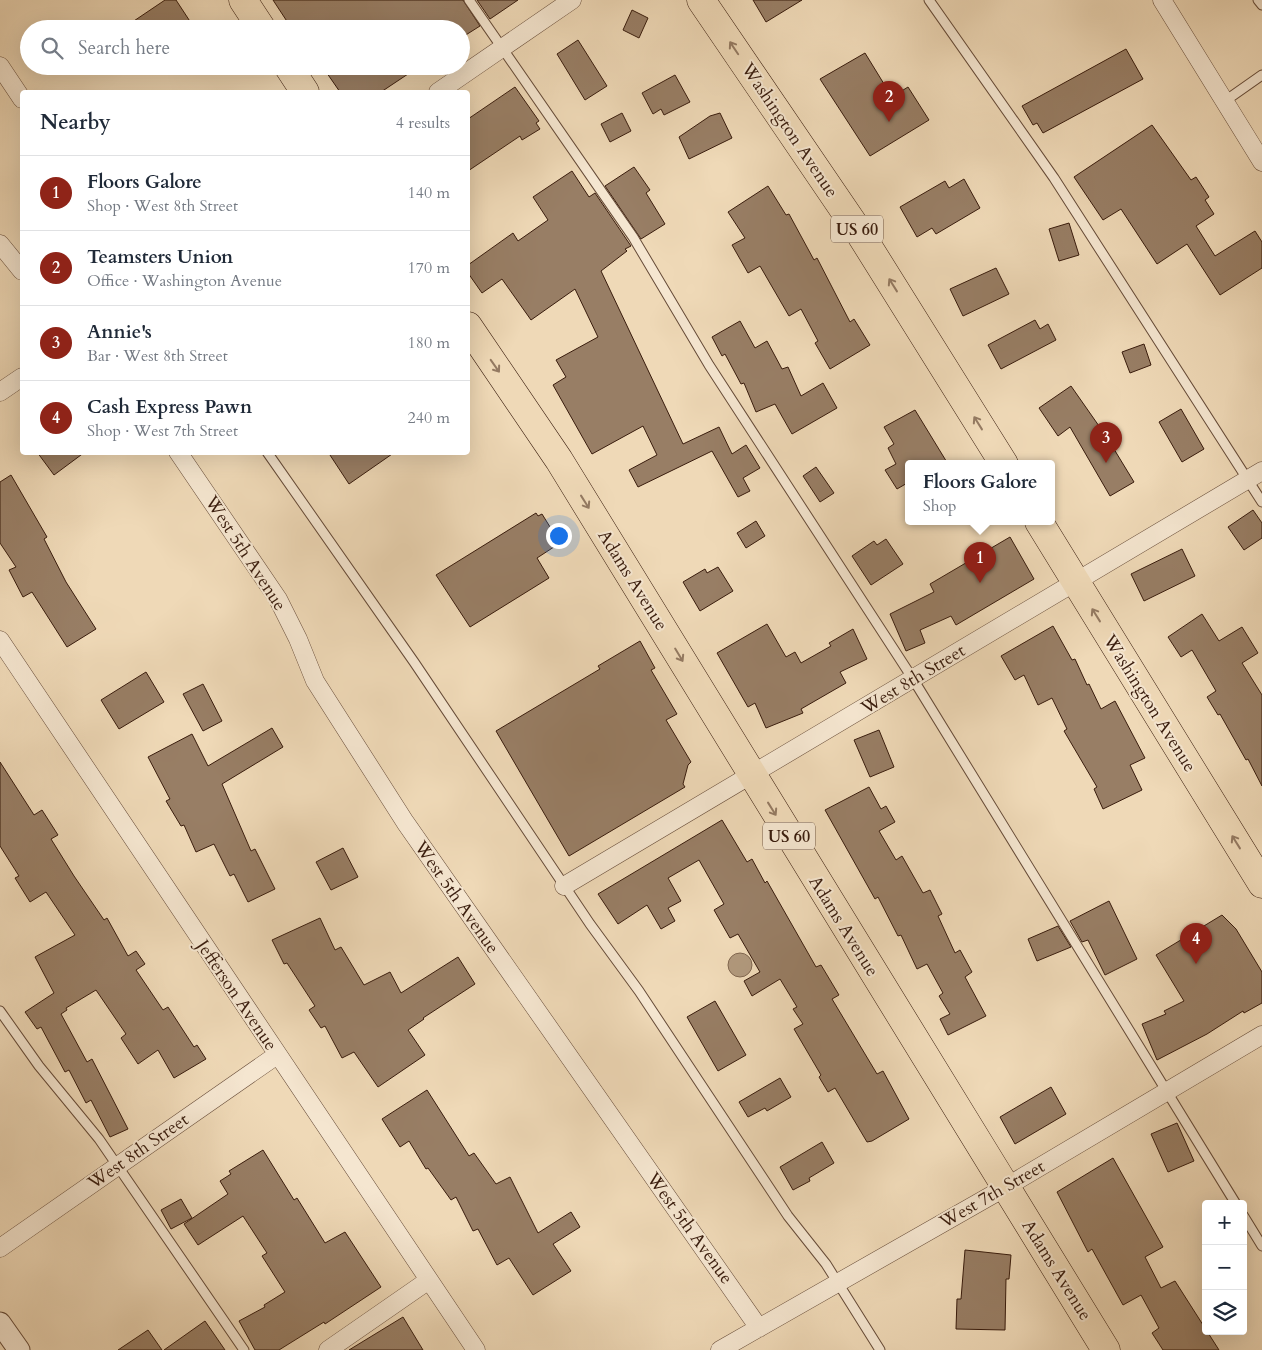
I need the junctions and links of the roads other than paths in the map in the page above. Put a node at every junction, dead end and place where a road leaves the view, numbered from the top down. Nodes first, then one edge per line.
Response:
1 (243, 0) edge
2 (469, 0) edge
3 (572, 0) edge
4 (701, 0) edge
5 (930, 0) edge
6 (1162, 0) edge
7 (1258, 0) edge
8 (1262, 5) edge
9 (256, 20) edge
10 (503, 48) junction
11 (0, 66) edge
12 (470, 70) edge
13 (294, 75) edge
14 (463, 75) edge
15 (1262, 75) edge
16 (304, 90) edge
17 (441, 90) edge
18 (20, 96) edge
19 (1225, 101) junction
20 (1262, 162) edge
21 (0, 244) edge
22 (20, 269) edge
23 (470, 329) edge
24 (20, 378) edge
25 (0, 392) edge
26 (180, 455) edge
27 (269, 455) edge
28 (1002, 460) edge
29 (1255, 475) edge
30 (1262, 502) edge
31 (1041, 525) edge
32 (1076, 582) junction
33 (0, 640) edge
34 (913, 679) junction
35 (751, 775) junction
36 (1262, 884) edge
37 (564, 886) junction
38 (0, 1011) edge
39 (1262, 1035) edge
40 (277, 1055) junction
41 (1167, 1091) junction
42 (117, 1165) junction
43 (1006, 1187) junction
44 (1234, 1200) edge
45 (1247, 1222) edge
46 (1262, 1246) edge
47 (0, 1248) edge
48 (429, 1280) junction
49 (837, 1283) junction
50 (0, 1323) edge
51 (759, 1328) junction
52 (19, 1350) edge
53 (244, 1350) edge
54 (328, 1350) edge
55 (476, 1350) edge
56 (720, 1350) edge
57 (880, 1350) edge
58 (1106, 1350) edge

1 - 9 main road
2 - 10 lane
3 - 10 street
28 -> 4 main road, Washington Avenue / US 60
5 - 29 lane
6 - 19 street
7 - 8 lane
10 - 12 street
10 - 34 lane
11 - 18 street
13 - 16 main road
14 - 17 street
15 - 19 lane
19 - 20 street
21 - 22 street
23 -> 35 main road, Adams Avenue / US 60
24 - 25 street
26 - 51 street, West 5th Avenue
27 - 37 lane
29 - 30 lane
29 - 32 street, West 8th Street
31 - 32 main road, Washington Avenue
32 - 34 street, West 8th Street
36 -> 32 main road, Washington Avenue
33 - 40 street, Jefferson Avenue
34 - 35 street, West 8th Street
34 - 41 lane
35 - 37 street, West 8th Street
35 -> 43 main road, Adams Avenue / US 60
37 - 49 lane
38 - 42 lane
39 - 41 street, West 7th Street
40 - 42 street, West 8th Street
40 - 48 street, Jefferson Avenue
41 - 43 street, West 7th Street
41 - 44 lane
42 - 47 street, West 8th Street
42 - 53 lane
43 - 49 street, West 7th Street
43 - 58 main road, Adams Avenue / US 60
45 - 46 lane
48 - 54 street
48 - 55 street, Jefferson Avenue
49 - 51 street, West 7th Street
49 - 57 lane
50 - 52 street
51 - 56 street, West 7th Street

